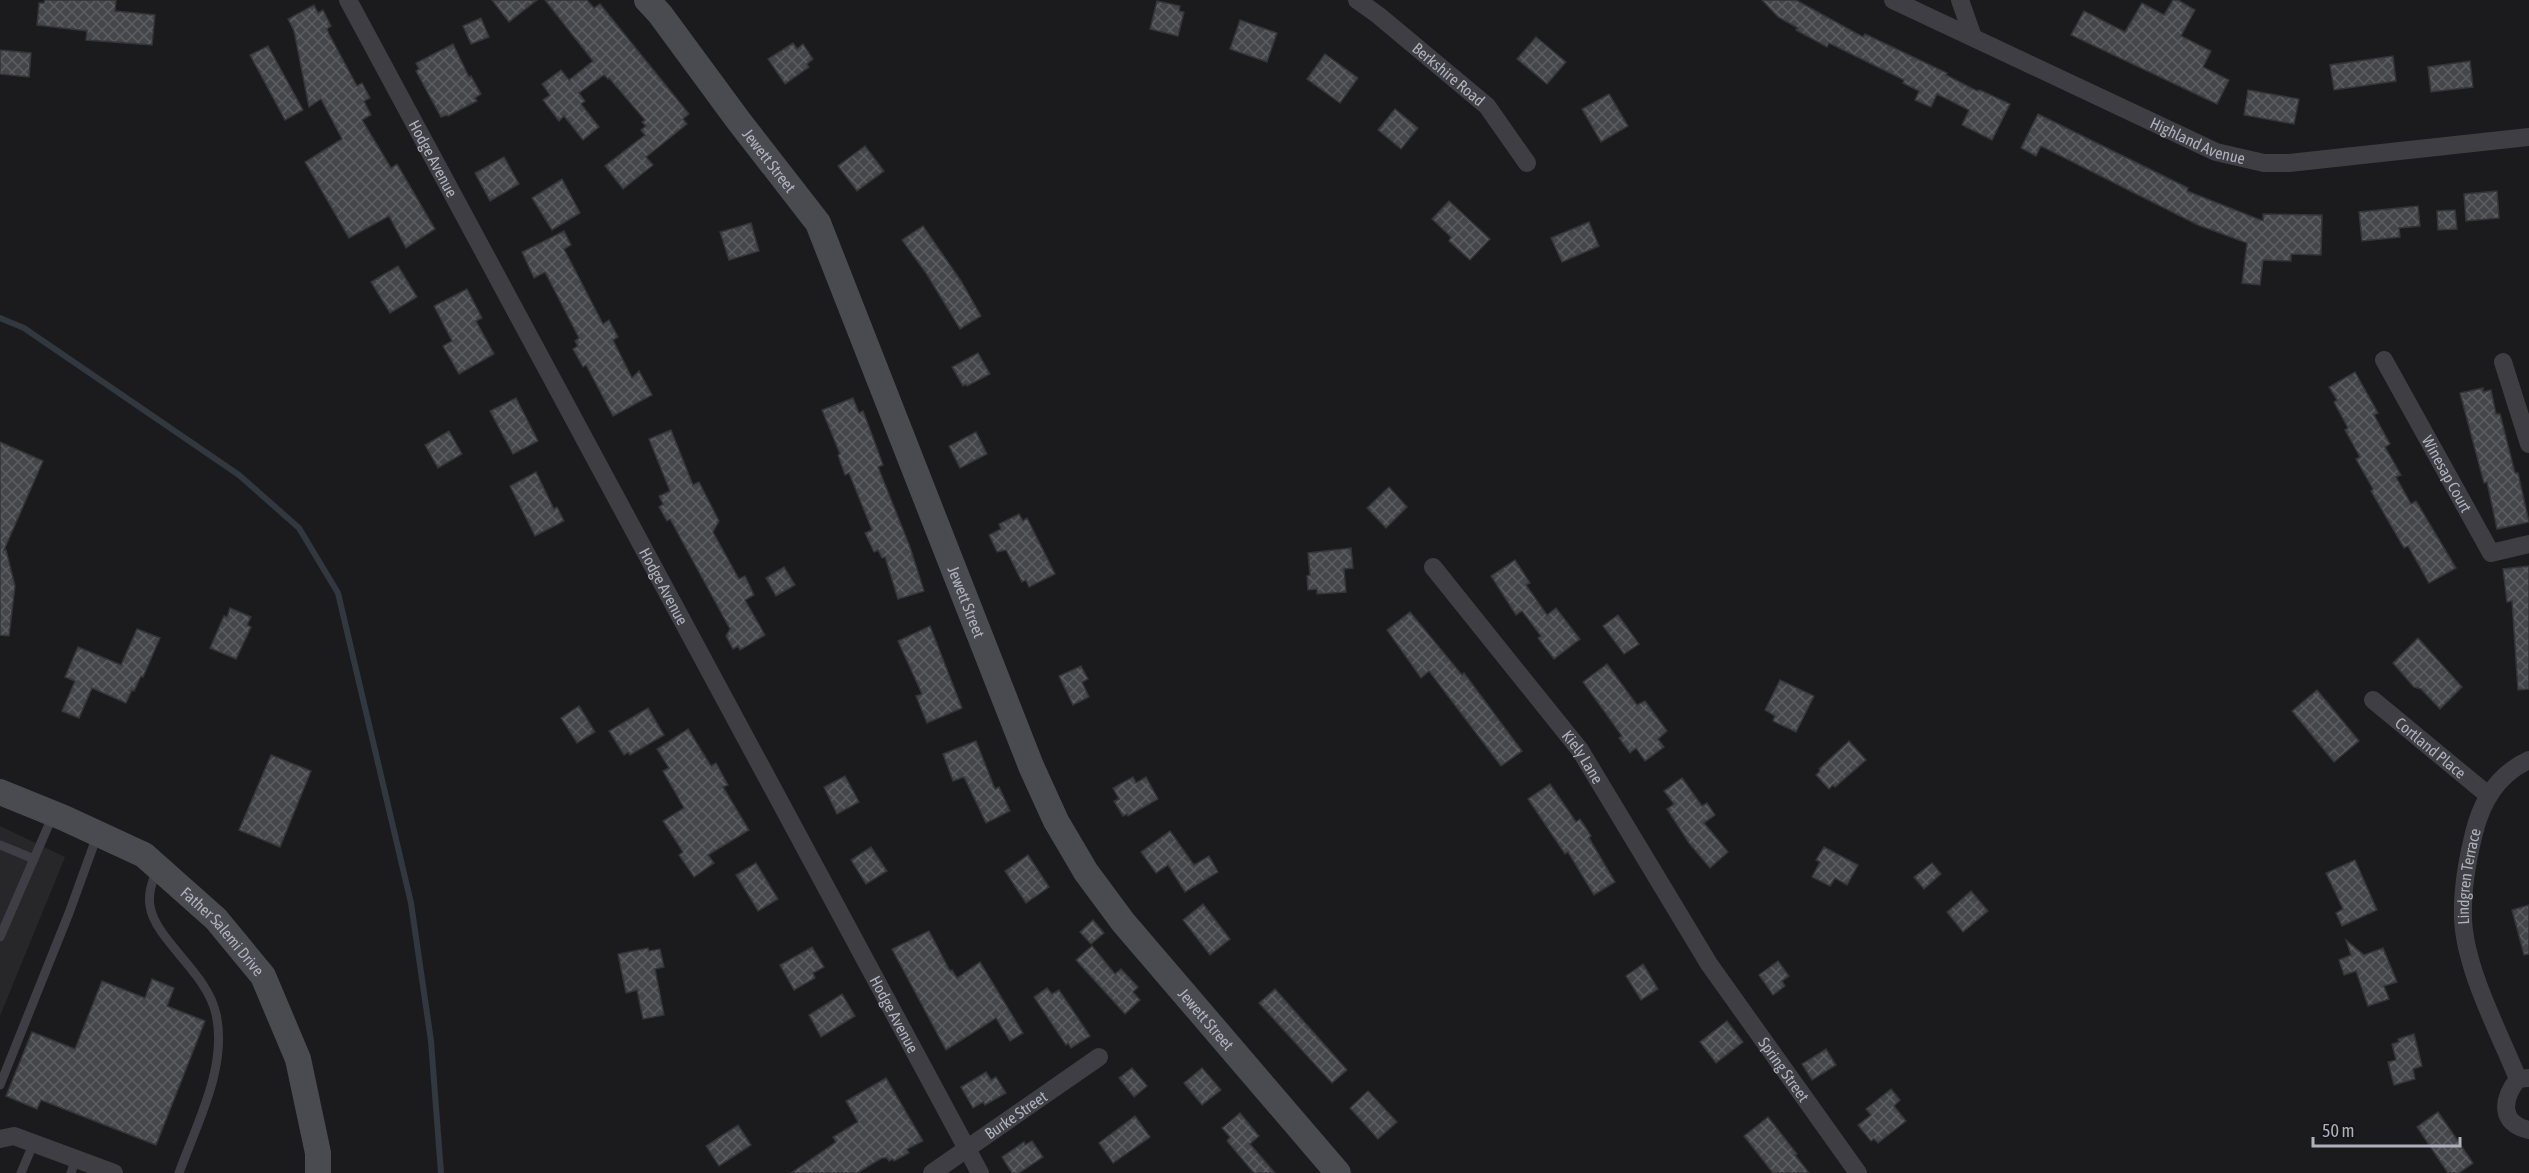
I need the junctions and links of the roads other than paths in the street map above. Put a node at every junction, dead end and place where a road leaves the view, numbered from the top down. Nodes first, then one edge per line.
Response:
1 (348, 0) edge
2 (647, 0) edge
3 (1357, 0) edge
4 (1893, 0) edge
5 (1960, 0) edge
6 (1973, 37) junction
7 (2529, 137) edge
8 (1527, 163) dead end
9 (2384, 360) dead end
10 (2503, 362) dead end
11 (2529, 444) edge
12 (2529, 544) edge
13 (1433, 567) dead end
14 (2373, 700) dead end
15 (2529, 760) edge
16 (0, 792) edge
17 (2488, 795) junction
18 (54, 814) junction
19 (98, 833) junction
20 (0, 845) edge
21 (34, 859) junction
22 (157, 867) junction
23 (0, 937) edge
24 (1709, 964) joint
25 (1099, 1057) dead end
26 (2523, 1078) edge
27 (0, 1085) edge
28 (2529, 1130) edge
29 (0, 1139) edge
30 (34, 1142) junction
31 (967, 1149) junction
32 (73, 1165) edge
33 (21, 1173) edge
34 (114, 1173) edge
35 (178, 1173) edge
36 (318, 1173) edge
37 (932, 1173) edge
38 (980, 1173) edge
39 (1338, 1173) edge
40 (1858, 1173) edge

1 - 31 street, Hodge Avenue
2 - 39 street, Jewett Street
3 - 8 street, Berkshire Road
4 - 6 street, Highland Avenue
5 - 6 street
6 - 7 street, Highland Avenue
9 - 12 street, Winesap Court
10 - 11 street
13 - 24 street, Kiely Lane
14 - 17 street, Cortland Place
15 - 17 street, Lindgren Terrace
16 - 18 street, Father Salemi Drive
17 - 26 street, Lindgren Terrace
18 - 19 street, Father Salemi Drive
18 - 21 lane
19 - 22 street, Father Salemi Drive
19 - 27 lane
20 - 21 lane
21 - 23 lane
22 - 35 lane
22 - 36 street, Father Salemi Drive
24 - 40 street, Spring Street
25 - 31 street, Burke Street
26 - 28 street, Lindgren Terrace
29 - 30 street
30 - 32 street
30 - 33 lane
31 - 37 street, Burke Street
31 - 38 street, Hodge Avenue
32 - 34 street

